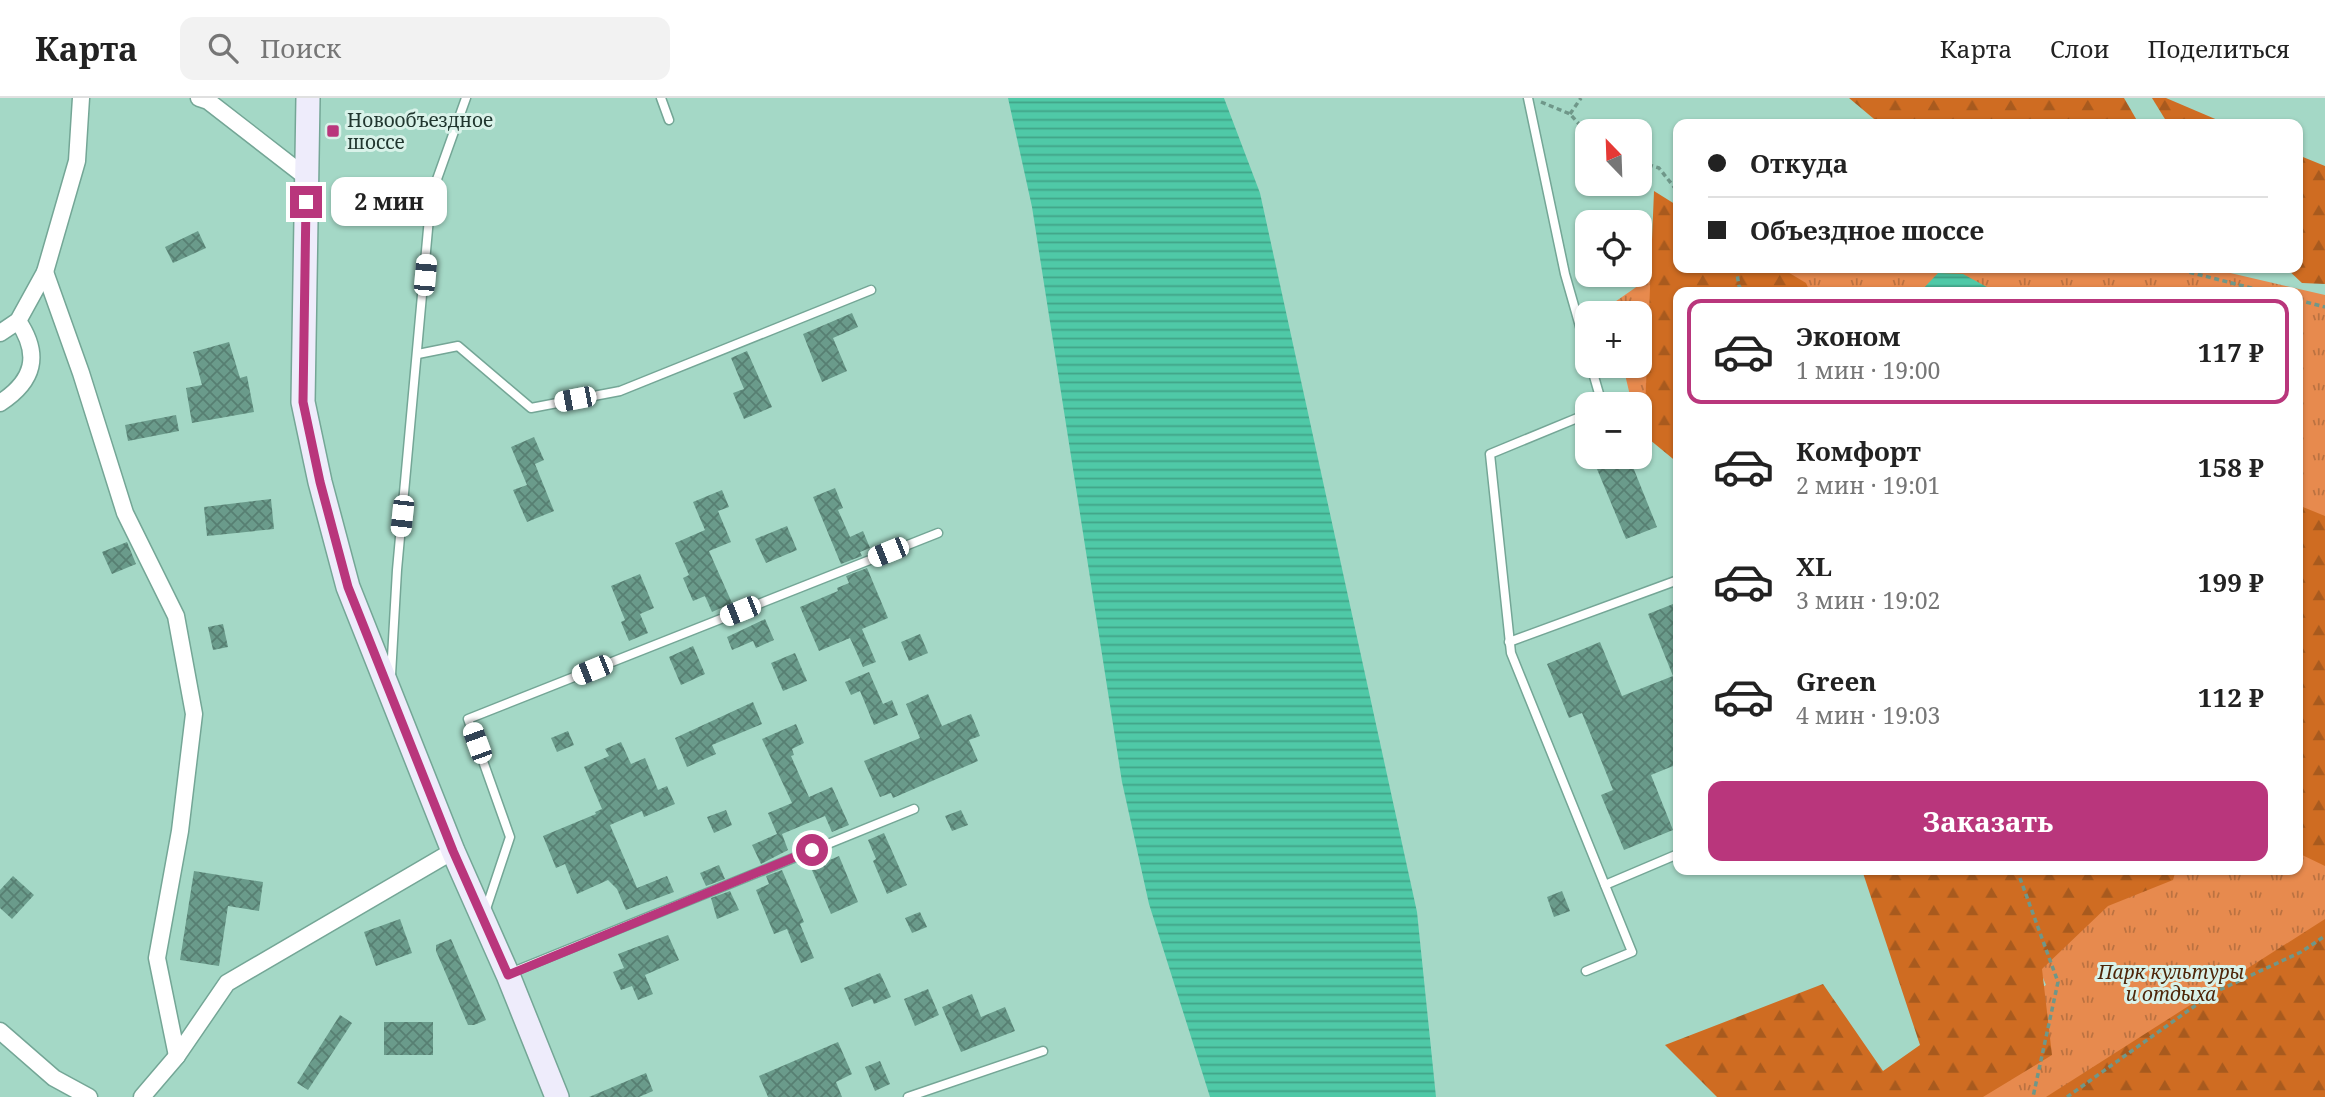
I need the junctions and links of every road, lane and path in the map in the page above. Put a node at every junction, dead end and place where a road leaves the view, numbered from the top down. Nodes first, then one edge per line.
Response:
1 (81, 98) edge
2 (199, 98) edge
3 (309, 98) edge
4 (466, 98) edge
5 (661, 98) edge
6 (1528, 98) edge
7 (1581, 98) edge
8 (1540, 102) dead end
9 (1570, 114) junction
10 (669, 120) dead end
11 (1575, 120) edge
12 (1652, 166) edge
13 (306, 177) junction
14 (1673, 186) edge
15 (45, 272) junction
16 (2193, 273) edge
17 (2247, 287) edge
18 (872, 290) dead end
19 (2303, 301) edge
20 (2325, 307) edge
21 (1575, 309) edge
22 (18, 321) junction
23 (0, 333) edge
24 (418, 354) junction
25 (0, 403) edge
26 (1575, 419) edge
27 (938, 533) dead end
28 (1673, 582) edge
29 (1509, 642) junction
30 (390, 692) junction
31 (914, 809) dead end
32 (453, 851) junction
33 (1673, 856) edge
34 (2019, 875) edge
35 (1605, 886) junction
36 (483, 918) junction
37 (2325, 936) edge
38 (1586, 971) dead end
39 (508, 975) junction
40 (0, 1031) edge
41 (1043, 1051) dead end
42 (177, 1056) junction
43 (89, 1097) edge
44 (142, 1097) edge
45 (557, 1097) edge
46 (908, 1097) edge
47 (2033, 1097) edge
48 (2067, 1097) edge

1 - 15 street
2 - 13 street
3 - 13 main road
4 - 24 lane
5 - 10 lane
6 - 21 lane
7 - 9 path
8 - 9 path
9 - 11 path
12 - 14 path
13 - 30 main road
15 - 22 street
15 - 42 street
16 - 17 path
18 - 24 lane
19 - 20 path
22 - 23 street
22 - 25 street
24 - 30 lane
26 - 29 lane
27 - 36 lane
28 - 29 lane
29 - 35 lane
30 - 32 main road
31 - 39 lane
32 - 36 main road
32 - 42 street
33 - 35 lane
34 - 47 path
35 - 38 lane
36 - 39 main road
37 - 48 path
39 - 45 main road
40 - 43 street
41 - 46 lane
42 - 44 street

